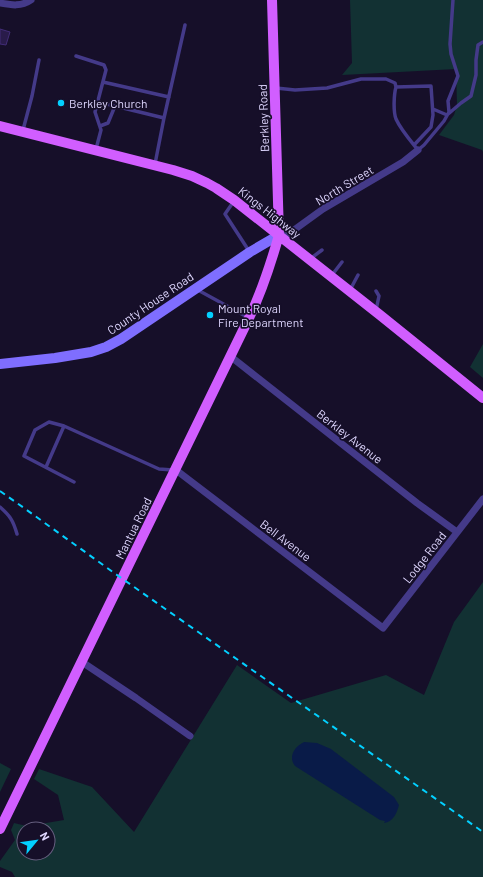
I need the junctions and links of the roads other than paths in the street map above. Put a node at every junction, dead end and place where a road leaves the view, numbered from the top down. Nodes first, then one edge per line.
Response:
1 (31, 0) edge
2 (272, 0) edge
3 (453, 0) edge
4 (0, 3) edge
5 (185, 25) dead end
6 (483, 42) edge
7 (76, 56) dead end
8 (39, 60) dead end
9 (103, 82) junction
10 (396, 87) junction
11 (275, 88) junction
12 (169, 97) junction
13 (98, 102) junction
14 (115, 106) junction
15 (433, 109) junction
16 (447, 115) junction
17 (164, 118) junction
18 (0, 126) edge
19 (100, 126) junction
20 (23, 132) junction
21 (416, 148) junction
22 (96, 150) junction
23 (155, 165) junction
24 (234, 200) junction
25 (279, 235) junction
26 (322, 250) dead end
27 (250, 252) junction
28 (310, 259) junction
29 (342, 262) dead end
30 (331, 276) junction
31 (358, 276) dead end
32 (195, 288) junction
33 (349, 290) junction
34 (376, 291) dead end
35 (376, 311) junction
36 (249, 318) junction
37 (230, 356) junction
38 (0, 364) edge
39 (483, 398) edge
40 (64, 426) junction
41 (46, 467) junction
42 (176, 470) junction
43 (74, 482) dead end
44 (483, 499) edge
45 (0, 507) edge
46 (457, 532) junction
47 (17, 534) dead end
48 (383, 628) joint
49 (82, 662) junction
50 (190, 736) dead end
51 (0, 829) edge

1 - 4 street
2 - 11 main road, Berkley Road
3 - 16 lane
5 - 12 lane
6 - 16 lane
7 - 9 lane
8 - 20 lane
9 - 12 lane
9 - 13 lane
10 - 11 lane
10 - 15 lane
10 - 21 lane
11 - 25 main road, Berkley Road
12 - 17 lane
13 - 14 lane
13 - 19 lane
14 - 17 lane
14 - 19 lane
15 - 16 lane
15 - 21 lane
16 - 21 lane
17 - 23 lane
18 - 20 main road, Kings Highway
19 - 22 lane
20 - 22 main road, Kings Highway
21 - 25 street, North Street
22 - 23 main road, Kings Highway
23 - 24 main road, Kings Highway
24 - 25 main road, Kings Highway
24 - 27 lane
25 - 27 street, County House Road
25 - 28 main road, Kings Highway
25 - 36 main road, Mantua Road
26 - 28 lane
27 - 32 street, County House Road
28 - 30 main road, Kings Highway
29 - 30 lane
30 - 33 main road, Kings Highway
31 - 33 lane
32 - 36 lane
32 - 38 street, County House Road
33 - 35 main road, Kings Highway
34 - 35 lane
35 - 39 main road, Kings Highway
36 - 37 main road, Mantua Road
37 - 42 main road, Mantua Road
37 - 46 street, Berkley Avenue
40 - 41 lane
40 - 41 lane
40 - 42 lane
41 - 43 lane
42 - 48 street, Bell Avenue
42 - 49 main road, Mantua Road
44 - 46 street, Lodge Road
45 - 47 lane
46 - 48 street, Lodge Road
49 - 50 street
49 - 51 main road, Mantua Road

